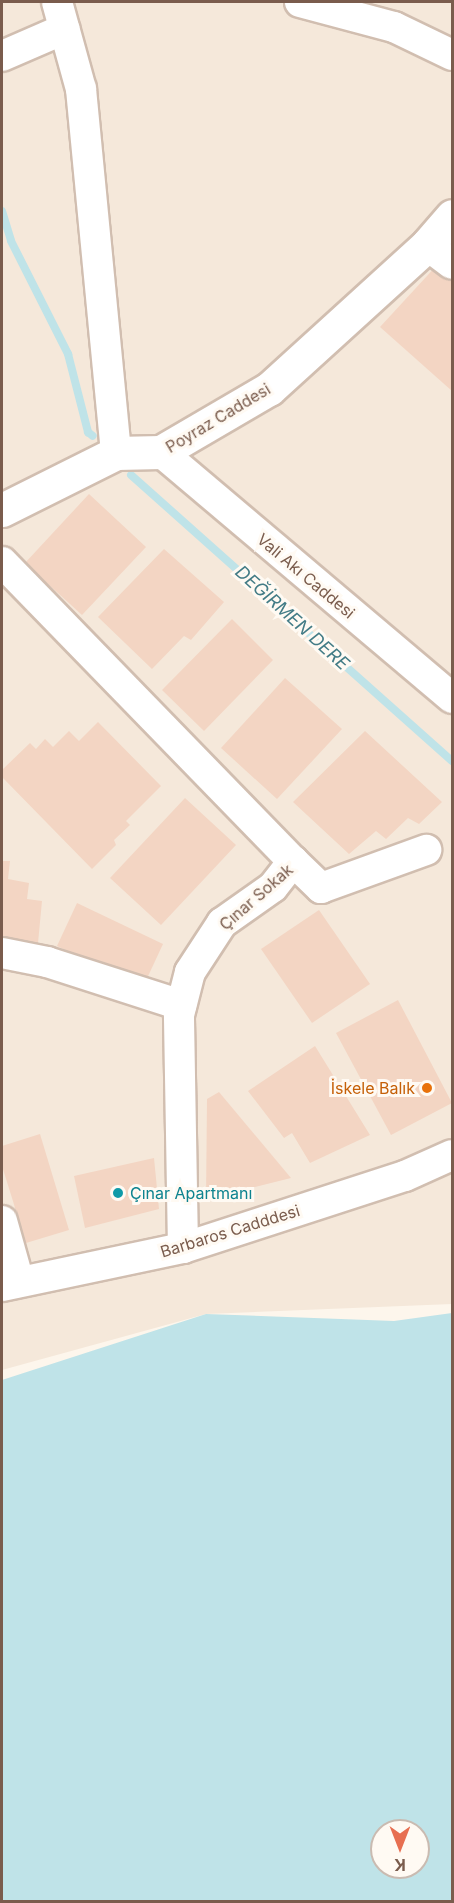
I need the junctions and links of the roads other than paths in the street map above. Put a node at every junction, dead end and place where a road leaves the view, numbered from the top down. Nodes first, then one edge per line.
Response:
1 (300, 2) edge
2 (60, 15) edge
3 (453, 55) edge
4 (2, 56) edge
5 (453, 216) edge
6 (440, 254) edge
7 (161, 452) junction
8 (116, 453) junction
9 (2, 510) edge
10 (2, 565) edge
11 (453, 698) edge
12 (426, 850) dead end
13 (293, 861) junction
14 (2, 953) edge
15 (181, 1005) junction
16 (453, 1155) edge
17 (2, 1221) edge
18 (183, 1248) junction
19 (10, 1284) edge

1 - 3 street
2 - 4 street
2 - 8 street
5 - 6 street, Poyraz Caddesi
6 - 7 street, Poyraz Caddesi
7 - 8 street, Poyraz Caddesi
7 - 11 street, Vali Akı Caddesi
8 - 9 street, Poyraz Caddesi
10 - 13 street
12 - 13 street, Çınar Sokak
13 - 15 street, Çınar Sokak
14 - 15 street
15 - 18 street, Çınar Sokak
16 - 18 street, Barbaros Cadddesi
17 - 19 street
18 - 19 street, Barbaros Cadddesi

